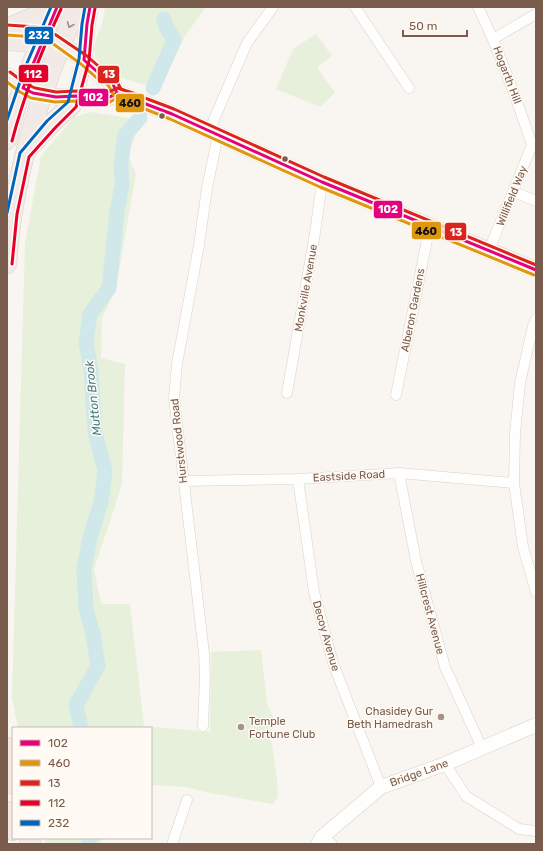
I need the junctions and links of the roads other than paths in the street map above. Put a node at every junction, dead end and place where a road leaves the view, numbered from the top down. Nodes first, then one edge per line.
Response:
1 (57, 7) edge
2 (78, 7) edge
3 (90, 7) edge
4 (273, 7) edge
5 (356, 7) edge
6 (478, 7) edge
7 (536, 14) edge
8 (7, 29) edge
9 (494, 39) junction
10 (50, 40) junction
11 (7, 41) edge
12 (84, 60) junction
13 (7, 76) edge
14 (23, 88) junction
15 (409, 88) dead end
16 (118, 93) junction
17 (43, 95) junction
18 (75, 96) junction
19 (214, 133) junction
20 (7, 140) edge
21 (534, 144) edge
22 (24, 155) junction
23 (322, 182) junction
24 (514, 192) junction
25 (536, 201) edge
26 (430, 225) junction
27 (489, 250) junction
28 (7, 264) edge
29 (536, 270) edge
30 (536, 319) edge
31 (287, 393) dead end
32 (396, 395) dead end
33 (400, 473) junction
34 (298, 479) junction
35 (183, 481) junction
36 (514, 483) junction
37 (536, 592) edge
38 (536, 725) edge
39 (203, 726) dead end
40 (7, 747) edge
41 (482, 748) junction
42 (444, 764) junction
43 (12, 779) edge
44 (381, 787) junction
45 (187, 800) dead end
46 (536, 831) edge
47 (324, 842) edge
48 (172, 844) edge

1 - 8 highway
1 - 10 highway
2 -> 10 highway
3 - 12 main road
4 - 19 street, Hurstwood Road
5 - 15 street
6 - 9 street, Hogarth Hill
7 - 9 street
8 - 10 main road
9 - 21 street, Hogarth Hill
10 - 11 highway
10 - 12 main road
10 - 14 highway
10 - 17 highway
12 - 16 main road
12 - 18 main road
13 - 14 main road
14 - 17 main road
14 - 20 highway
16 - 18 main road
16 - 19 main road
17 - 18 main road
17 - 22 highway
18 - 22 highway
19 - 23 main road
19 - 35 street, Hurstwood Road
21 - 24 street, Willifield Way
22 - 28 highway
23 - 26 main road
23 - 31 street, Monkville Avenue
24 - 25 street
24 - 27 street, Willifield Way
26 - 27 main road
26 - 32 street, Alberon Gardens
27 - 29 main road
30 - 36 street
33 - 34 street, Eastside Road
33 - 36 street, Eastside Road
33 - 41 street, Hillcrest Avenue
34 - 35 street, Eastside Road
34 - 44 street, Decoy Avenue
35 - 39 street, Hurstwood Road
36 - 37 street
38 - 41 street, Bridge Lane
40 - 43 highway
41 - 42 street, Bridge Lane
42 - 44 street, Bridge Lane
42 - 46 street
44 - 47 street, Bridge Lane
45 - 48 street

